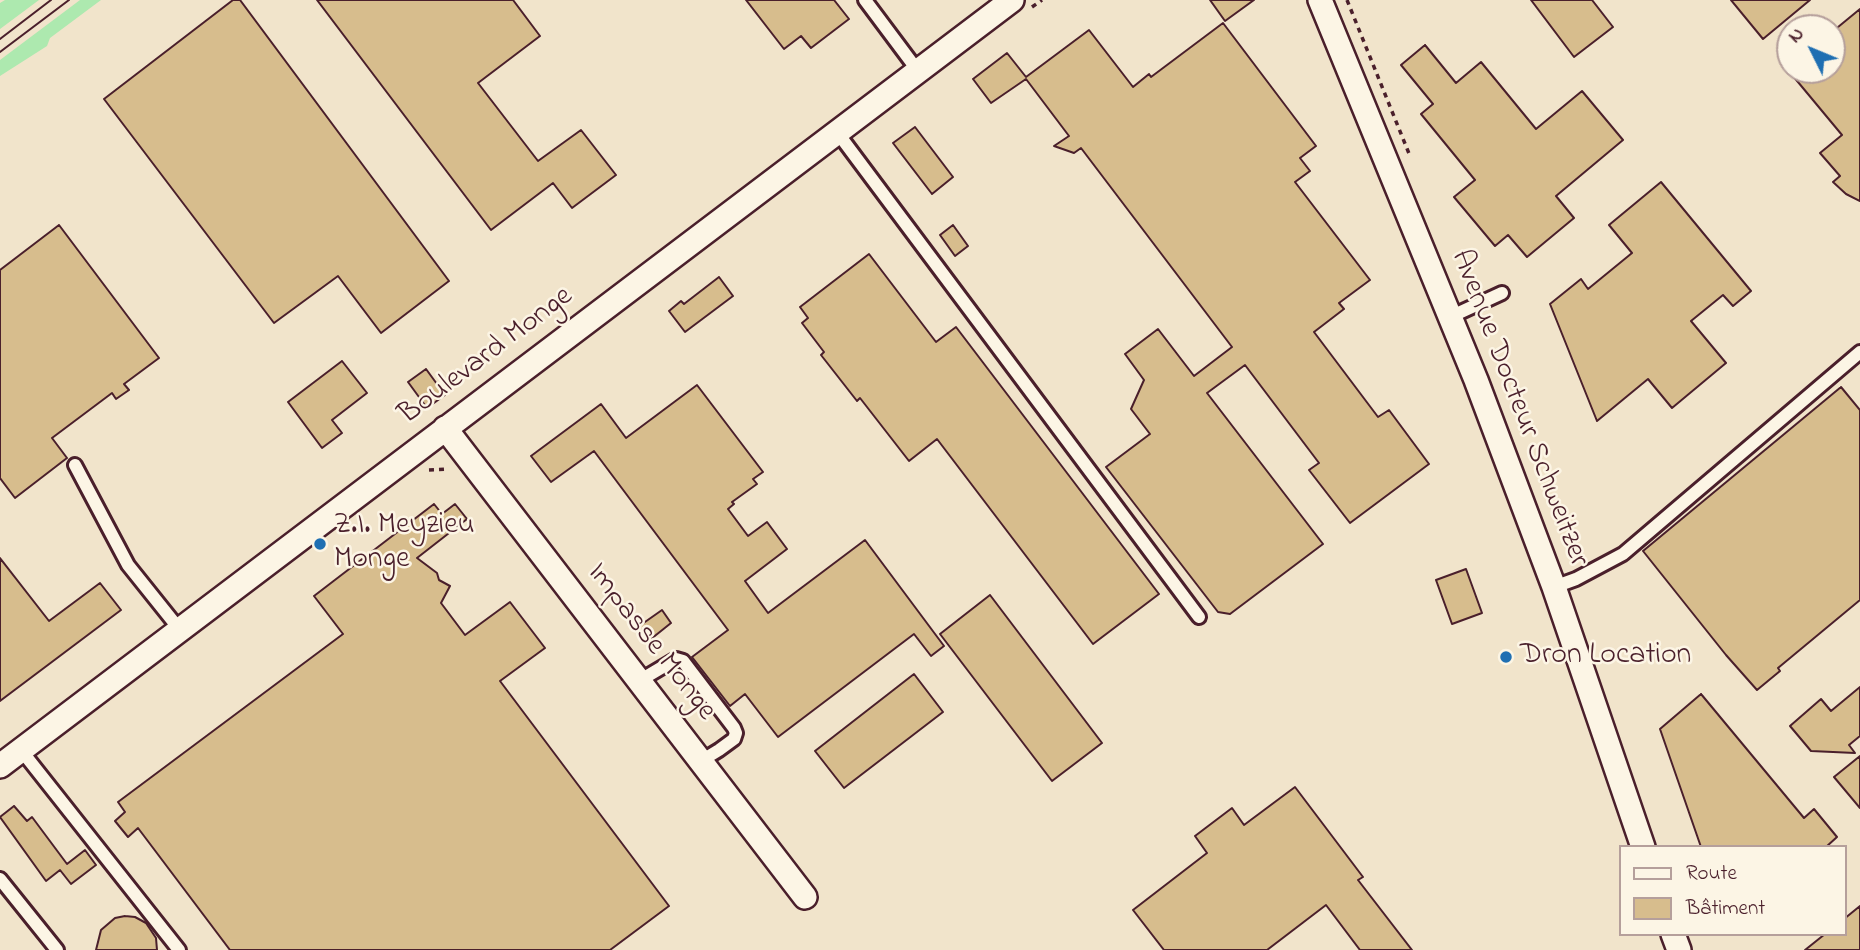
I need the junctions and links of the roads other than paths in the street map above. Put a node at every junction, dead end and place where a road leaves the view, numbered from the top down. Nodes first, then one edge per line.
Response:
1 (865, 0) edge
2 (1012, 0) edge
3 (1320, 0) edge
4 (918, 71) junction
5 (837, 132) junction
6 (1502, 293) dead end
7 (1450, 317) junction
8 (1860, 352) edge
9 (445, 428) junction
10 (75, 465) dead end
11 (1554, 587) junction
12 (1199, 617) dead end
13 (180, 631) junction
14 (639, 681) junction
15 (21, 750) junction
16 (701, 761) junction
17 (0, 766) edge
18 (1642, 845) edge
19 (0, 879) edge
20 (805, 897) dead end
21 (57, 950) edge
22 (179, 950) edge

1 - 4 lane
2 - 4 street, Boulevard Monge
3 - 7 street, Avenue Docteur Schweitzer
4 - 5 street, Boulevard Monge
5 - 9 street, Boulevard Monge
5 - 12 lane
6 - 7 lane
7 - 11 street, Avenue Docteur Schweitzer
8 - 11 lane
9 - 13 street, Boulevard Monge
9 - 14 street, Impasse Monge
10 - 13 lane
11 - 18 street, Avenue Docteur Schweitzer
13 - 15 street, Boulevard Monge
14 - 16 street, Impasse Monge
14 - 16 lane
15 - 17 street, Boulevard Monge
15 - 22 lane
16 - 20 street, Impasse Monge
19 - 21 lane

